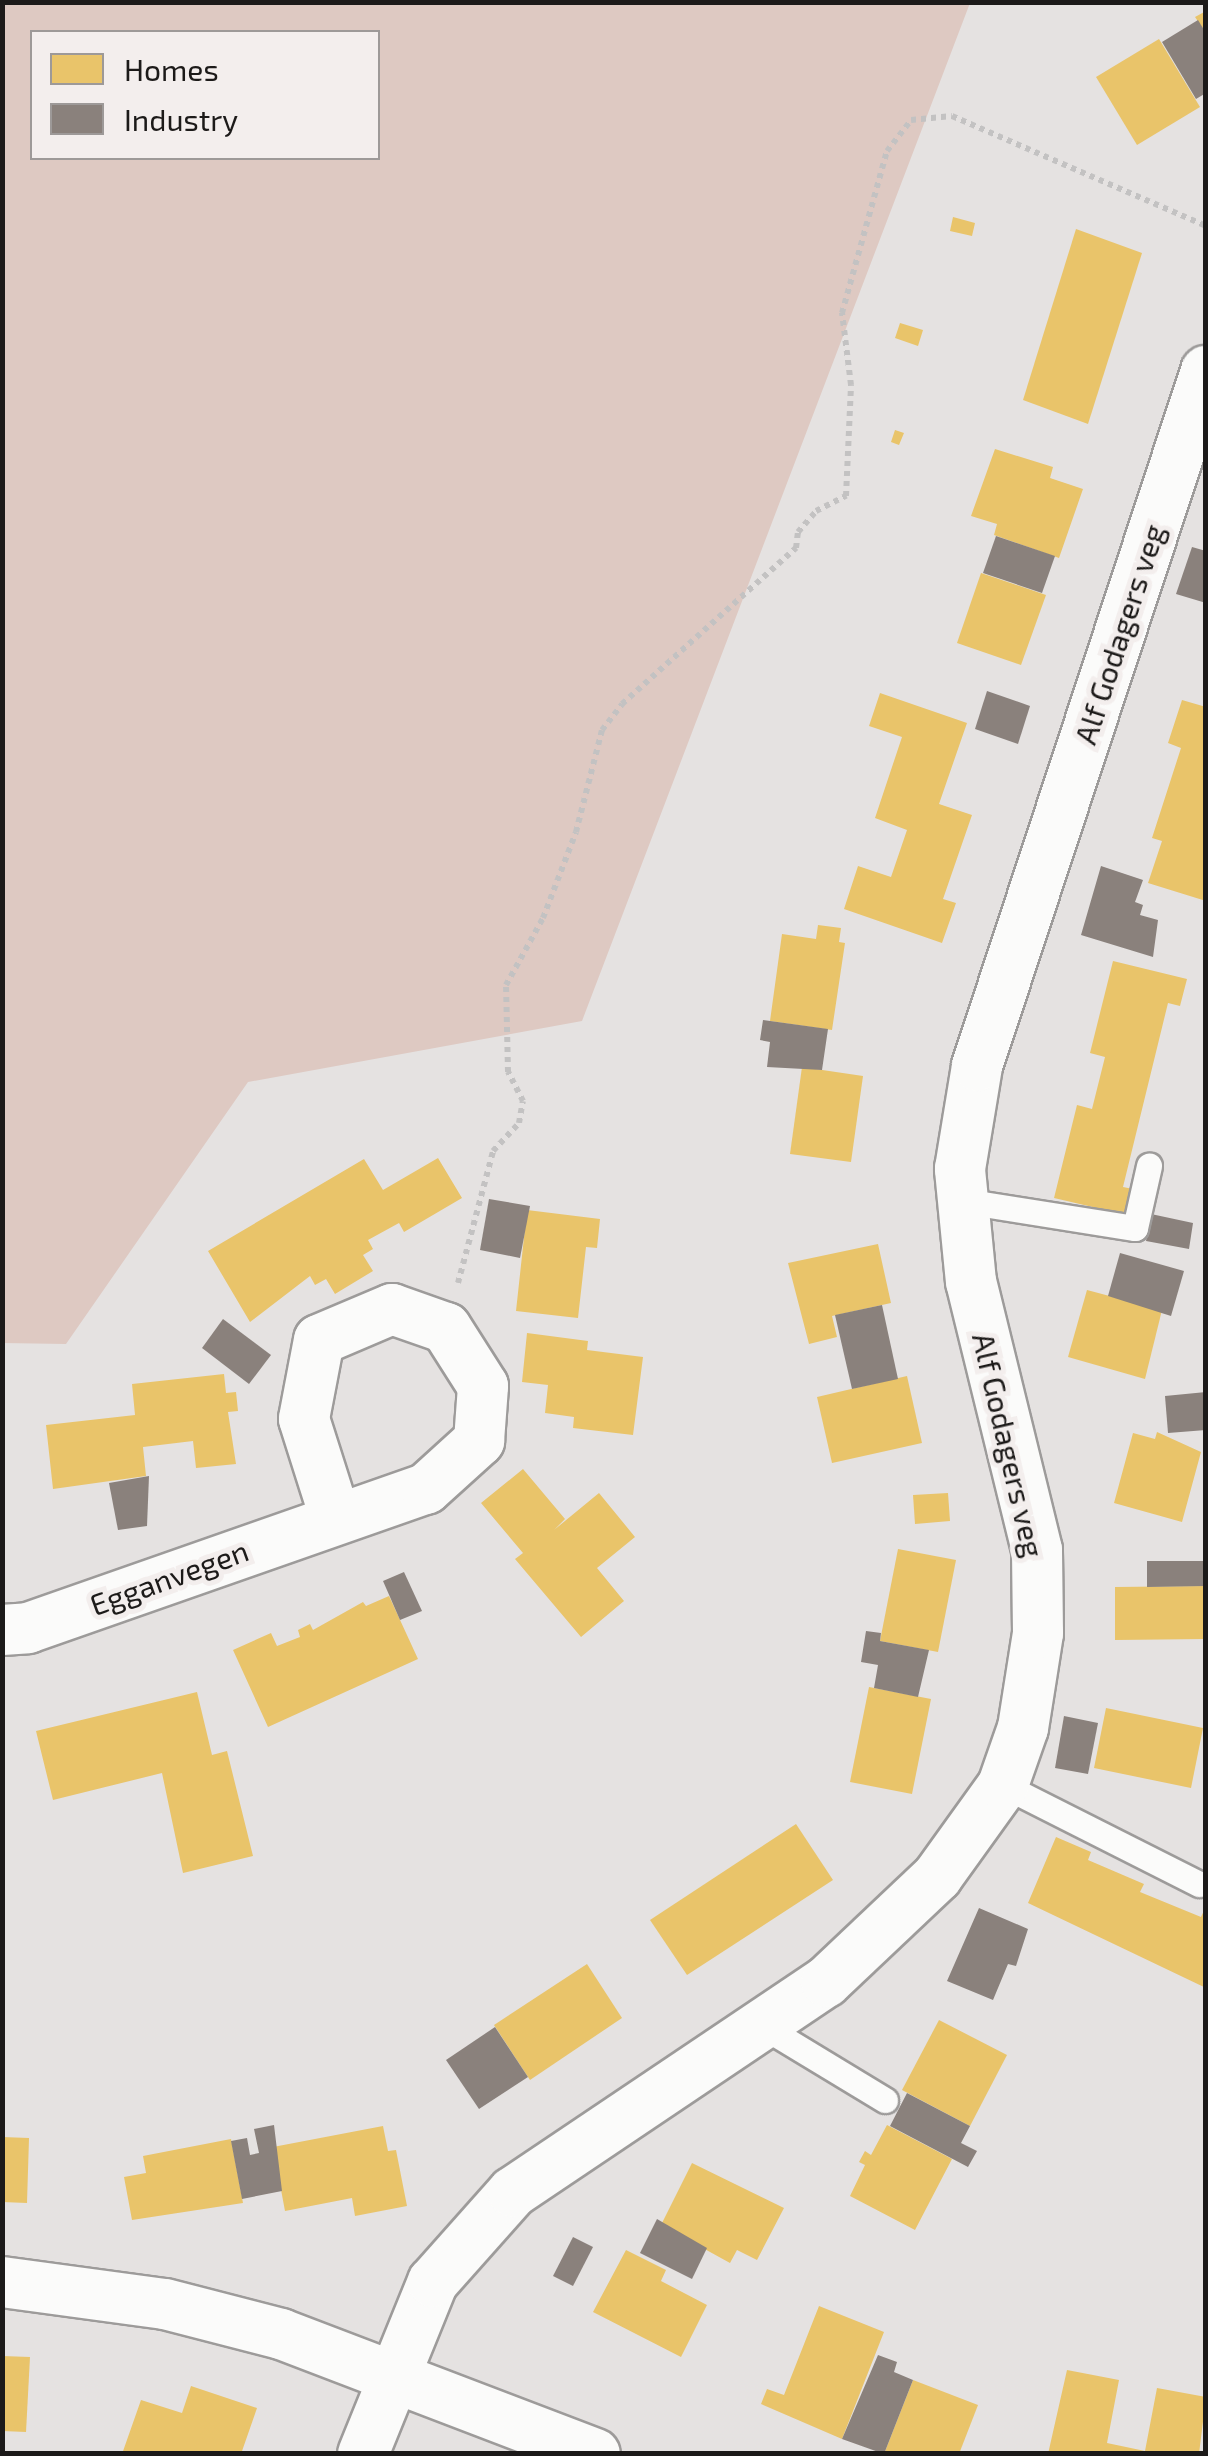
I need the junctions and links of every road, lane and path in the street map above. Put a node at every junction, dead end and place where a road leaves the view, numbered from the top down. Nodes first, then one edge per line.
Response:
1 (1206, 226) edge
2 (1206, 371) edge
3 (1149, 1166) dead end
4 (964, 1202) junction
5 (446, 1328) junction
6 (335, 1517) junction
7 (2, 1630) edge
8 (1004, 1786) junction
9 (1199, 1884) dead end
10 (761, 2025) junction
11 (885, 2100) dead end
12 (2, 2282) edge
13 (394, 2373) junction
14 (363, 2454) edge
15 (595, 2454) edge

1 - 5 path
2 - 4 street, Alf Godagers veg
3 - 4 lane
4 - 8 street, Alf Godagers veg
5 - 6 street, Egganvegen
5 - 6 street
6 - 7 street, Egganvegen
8 - 9 lane
8 - 10 street, Alf Godagers veg
10 - 11 lane
10 - 13 street, Alf Godagers veg
12 - 13 street
13 - 14 street, Alf Godagers veg
13 - 15 street

